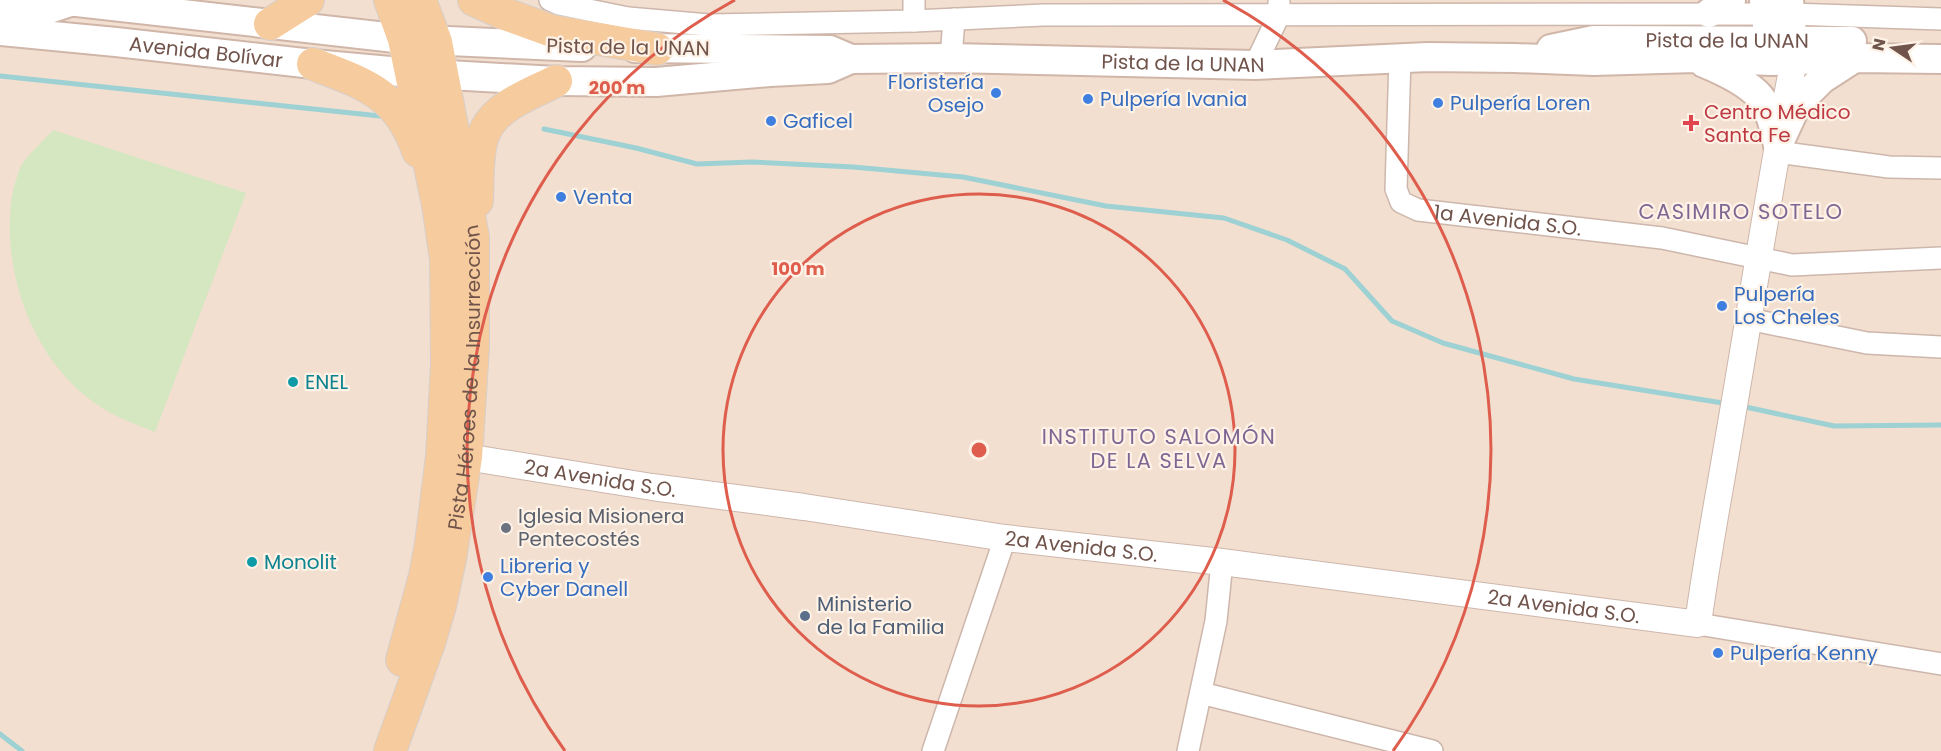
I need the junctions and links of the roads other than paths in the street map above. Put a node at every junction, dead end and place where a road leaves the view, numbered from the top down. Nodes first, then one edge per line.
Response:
1 (308, 0) edge
2 (390, 0) edge
3 (420, 0) edge
4 (474, 0) edge
5 (66, 1) edge
6 (556, 1) edge
7 (1043, 7) edge
8 (1158, 7) edge
9 (1279, 7) edge
10 (1416, 7) edge
11 (1720, 7) edge
12 (0, 8) edge
13 (914, 10) edge
14 (954, 19) junction
15 (1941, 19) edge
16 (270, 24) junction
17 (1779, 28) edge
18 (0, 32) edge
19 (404, 39) junction
20 (436, 42) junction
21 (1941, 44) edge
22 (657, 49) junction
23 (951, 58) junction
24 (1400, 58) junction
25 (1515, 58) junction
26 (1695, 58) junction
27 (1853, 58) junction
28 (851, 59) junction
29 (1941, 59) edge
30 (313, 64) junction
31 (1255, 65) junction
32 (427, 73) junction
33 (556, 81) junction
34 (1777, 149) junction
35 (1941, 168) edge
36 (438, 205) junction
37 (473, 237) junction
38 (1757, 258) junction
39 (1941, 258) edge
40 (1748, 319) junction
41 (1941, 347) edge
42 (466, 457) junction
43 (1005, 538) junction
44 (1222, 562) junction
45 (1698, 624) junction
46 (1941, 664) edge
47 (1201, 693) junction
48 (368, 751) edge
49 (390, 751) edge
50 (933, 751) edge
51 (1188, 751) edge
52 (1432, 751) edge

1 - 16 main road
2 - 19 main road, Pista Héroes de la Insurrección
3 - 20 main road, Pista Héroes de la Insurrección
4 - 22 main road
5 - 12 main road
5 - 16 main road, Avenida Bolívar
6 - 13 street
7 - 8 street
7 - 14 street
8 - 9 street
9 - 10 street
9 - 31 street
10 - 11 street
11 - 17 street
13 - 14 street
14 - 23 street
15 - 17 street
16 - 19 main road, Avenida Bolívar
17 - 21 main road, Pista de la UNAN
17 - 25 main road, Pista de la UNAN
17 - 26 main road, Pista de la UNAN
17 - 27 main road, Pista de la UNAN
17 - 34 street
18 - 30 main road, Avenida Bolívar
19 - 20 main road, Pista de la UNAN
19 - 32 main road, Pista Héroes de la Insurrección
20 - 22 main road, Pista de la UNAN
20 - 32 main road, Pista Héroes de la Insurrección
22 - 28 main road, Pista de la UNAN
23 - 28 main road, Pista de la UNAN
23 - 31 main road, Pista de la UNAN
24 - 25 main road, Pista de la UNAN
24 - 31 main road, Pista de la UNAN
24 - 38 street, 1a Avenida S.O.
25 - 26 main road, Pista de la UNAN
26 - 34 main road
27 - 29 main road, Pista de la UNAN
27 - 34 main road
28 - 33 main road, Pista de la UNAN
30 - 32 main road, Avenida Bolívar
30 - 36 main road
32 - 33 main road, Pista de la UNAN
32 - 36 main road, Pista Héroes de la Insurrección
32 - 37 main road, Pista Héroes de la Insurrección
33 - 37 main road
34 - 35 street
34 - 38 street
36 - 48 main road, Pista Héroes de la Insurrección
37 - 42 main road, Pista Héroes de la Insurrección
38 - 39 street, 1a Avenida S.O.
38 - 40 street
40 - 41 street
40 - 45 street
42 - 43 street, 2a Avenida S.O.
42 - 49 main road, Pista Héroes de la Insurrección
43 - 44 street, 2a Avenida S.O.
43 - 50 street
44 - 45 street, 2a Avenida S.O.
44 - 47 street
45 - 46 street
47 - 51 street
47 - 52 street

